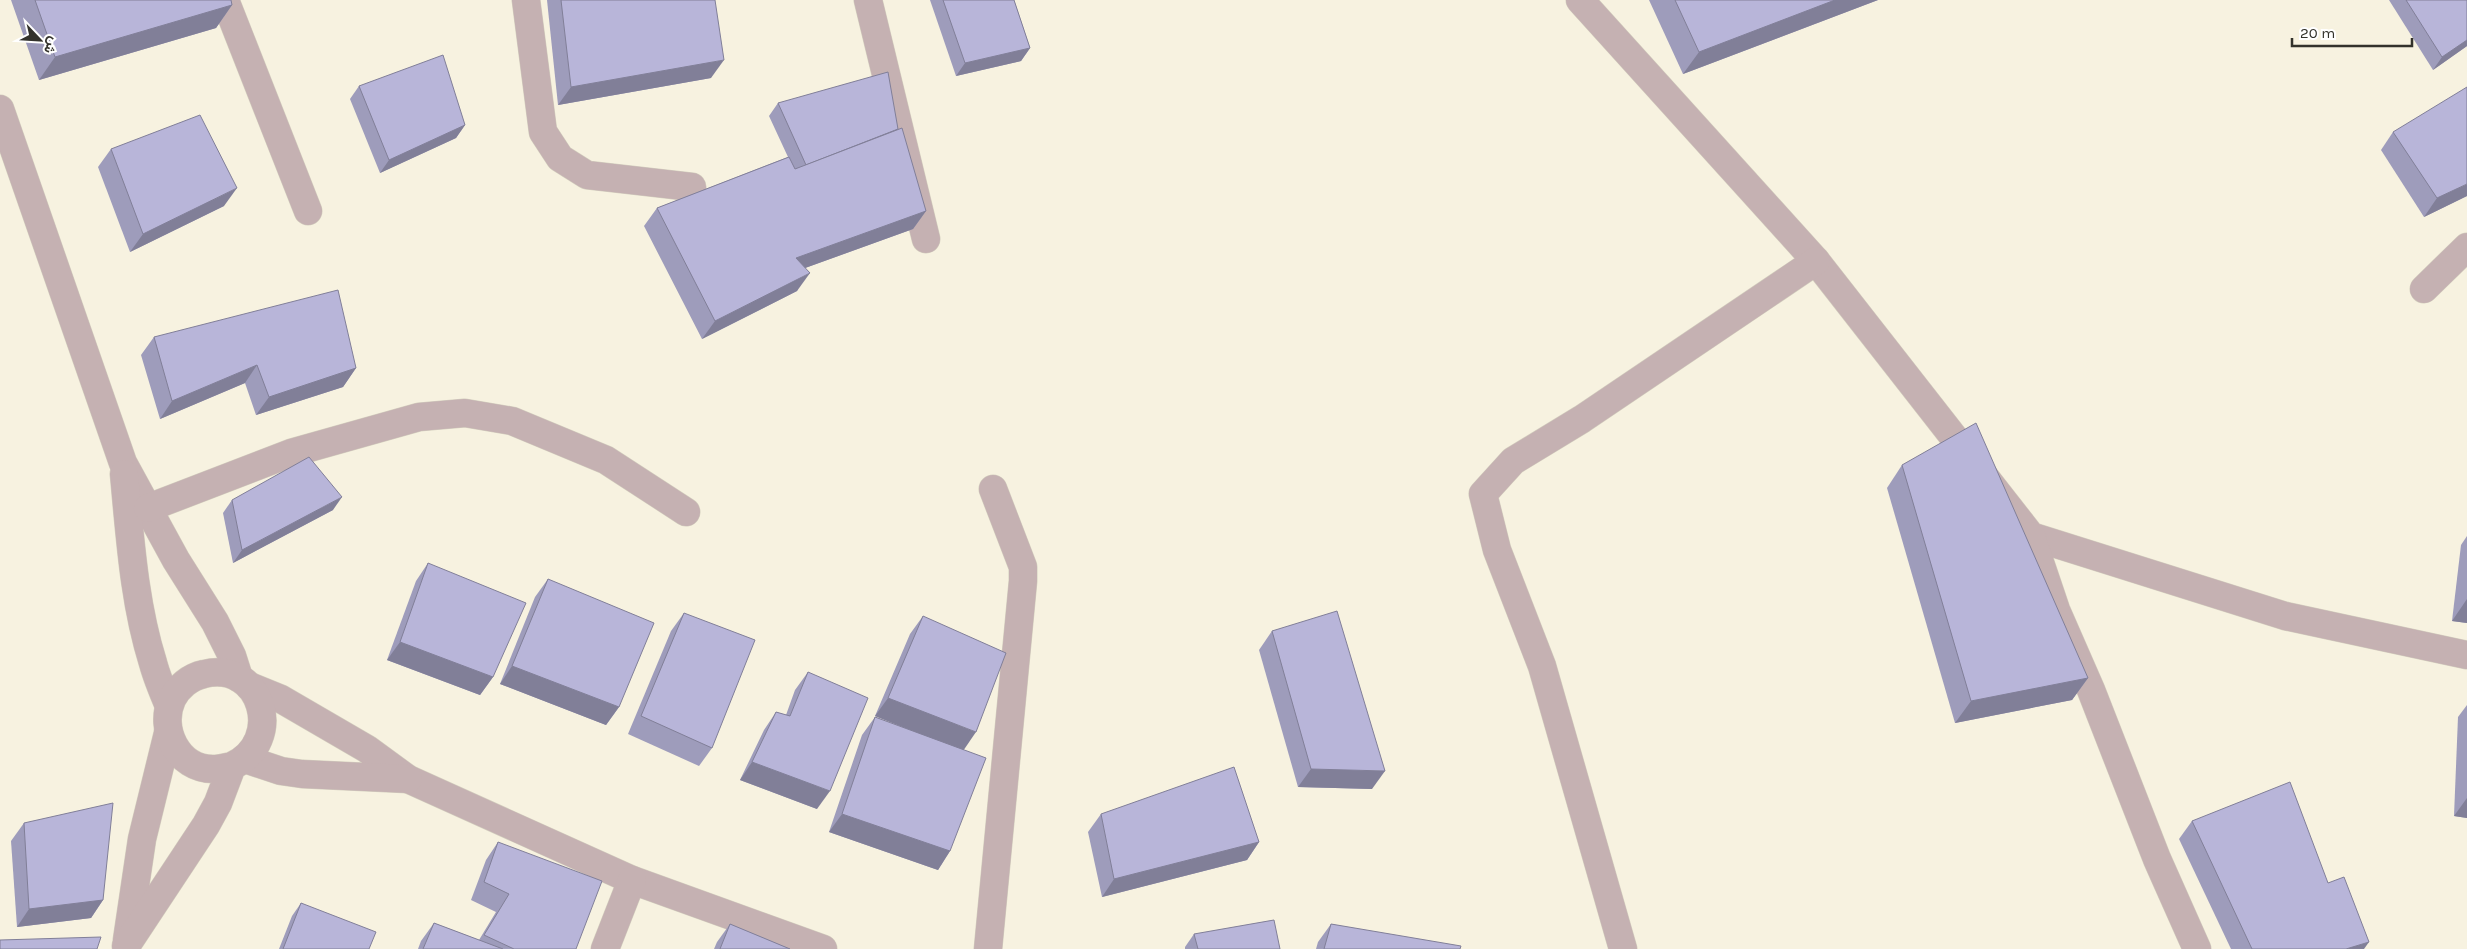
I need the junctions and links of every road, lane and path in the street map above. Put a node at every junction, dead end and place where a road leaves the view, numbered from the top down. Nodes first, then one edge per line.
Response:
1 (226, 0) edge
2 (526, 0) edge
3 (868, 0) edge
4 (1580, 0) edge
5 (0, 109) edge
6 (692, 187) dead end
7 (308, 211) dead end
8 (926, 239) edge
9 (2467, 247) edge
10 (1816, 261) junction
11 (2424, 289) dead end
12 (122, 463) junction
13 (993, 489) dead end
14 (148, 508) junction
15 (686, 512) dead end
16 (2031, 536) junction
17 (2467, 655) edge
18 (244, 682) junction
19 (168, 720) junction
20 (238, 762) junction
21 (408, 779) junction
22 (632, 880) junction
23 (126, 947) edge
24 (605, 949) edge
25 (823, 949) edge
26 (988, 949) edge
27 (1623, 949) edge
28 (2197, 949) edge

1 - 7 street
2 - 6 street
3 - 8 street
4 - 10 street
5 - 12 street
9 - 11 street
10 - 16 street
10 - 27 street
12 - 14 street
12 - 19 street
13 - 26 street
14 - 15 street
14 - 18 street
16 - 17 street
16 - 28 street
18 - 19 street
18 - 20 street
18 - 21 street
19 - 20 street
19 - 23 street
20 - 21 street
20 - 23 street
21 - 22 street
22 - 24 street
22 - 25 street

